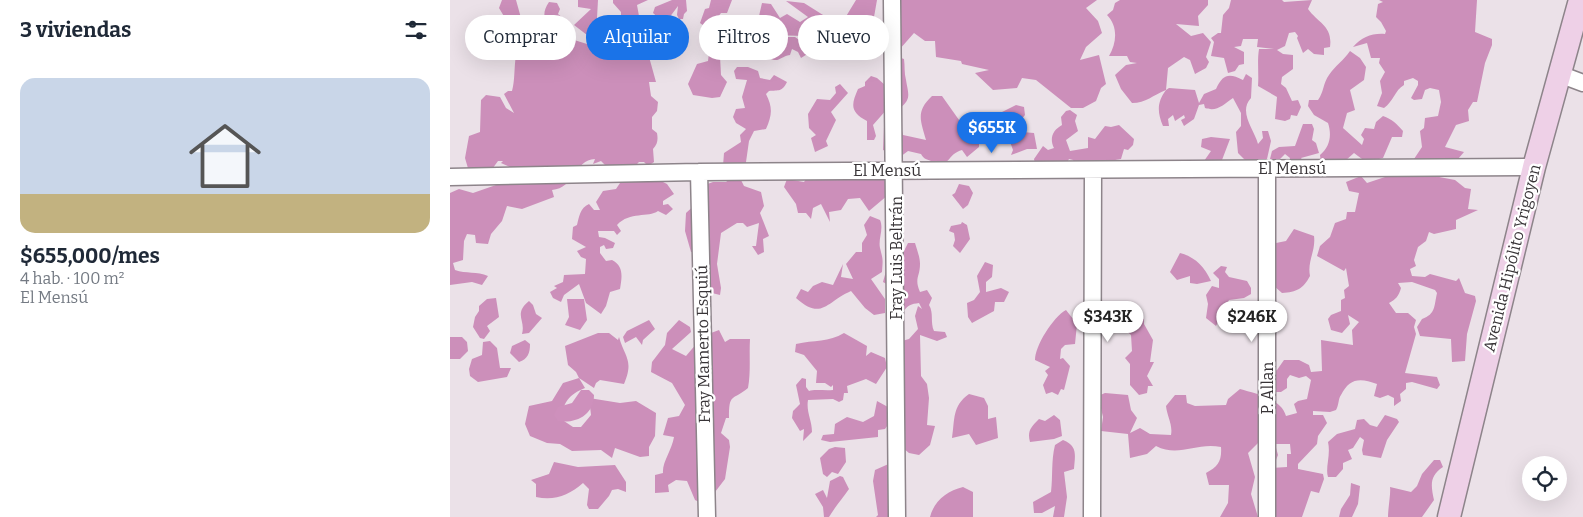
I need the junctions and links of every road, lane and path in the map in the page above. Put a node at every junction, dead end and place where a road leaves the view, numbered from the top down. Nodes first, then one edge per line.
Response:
1 (892, 0) edge
2 (1580, 0) edge
3 (1560, 74) junction
4 (1583, 83) edge
5 (1267, 168) junction
6 (1534, 168) junction
7 (895, 170) junction
8 (1093, 170) junction
9 (699, 172) junction
10 (450, 177) edge
11 (707, 517) edge
12 (897, 517) edge
13 (1092, 517) edge
14 (1267, 517) edge
15 (1449, 517) edge

1 - 7 street, Fray Luis Beltrán
2 - 3 main road, Avenida Hipólito Yrigoyen
3 - 4 street
3 - 6 main road, Avenida Hipólito Yrigoyen
5 - 6 street, El Mensú
5 - 8 street, El Mensú
5 - 14 street, P. Allan
6 - 15 main road, Avenida Hipólito Yrigoyen
7 - 8 street, El Mensú
7 - 9 street, El Mensú
7 - 12 street, Fray Luis Beltrán
8 - 13 street
9 - 10 street, El Mensú
9 - 11 street, Fray Mamerto Esquiú

